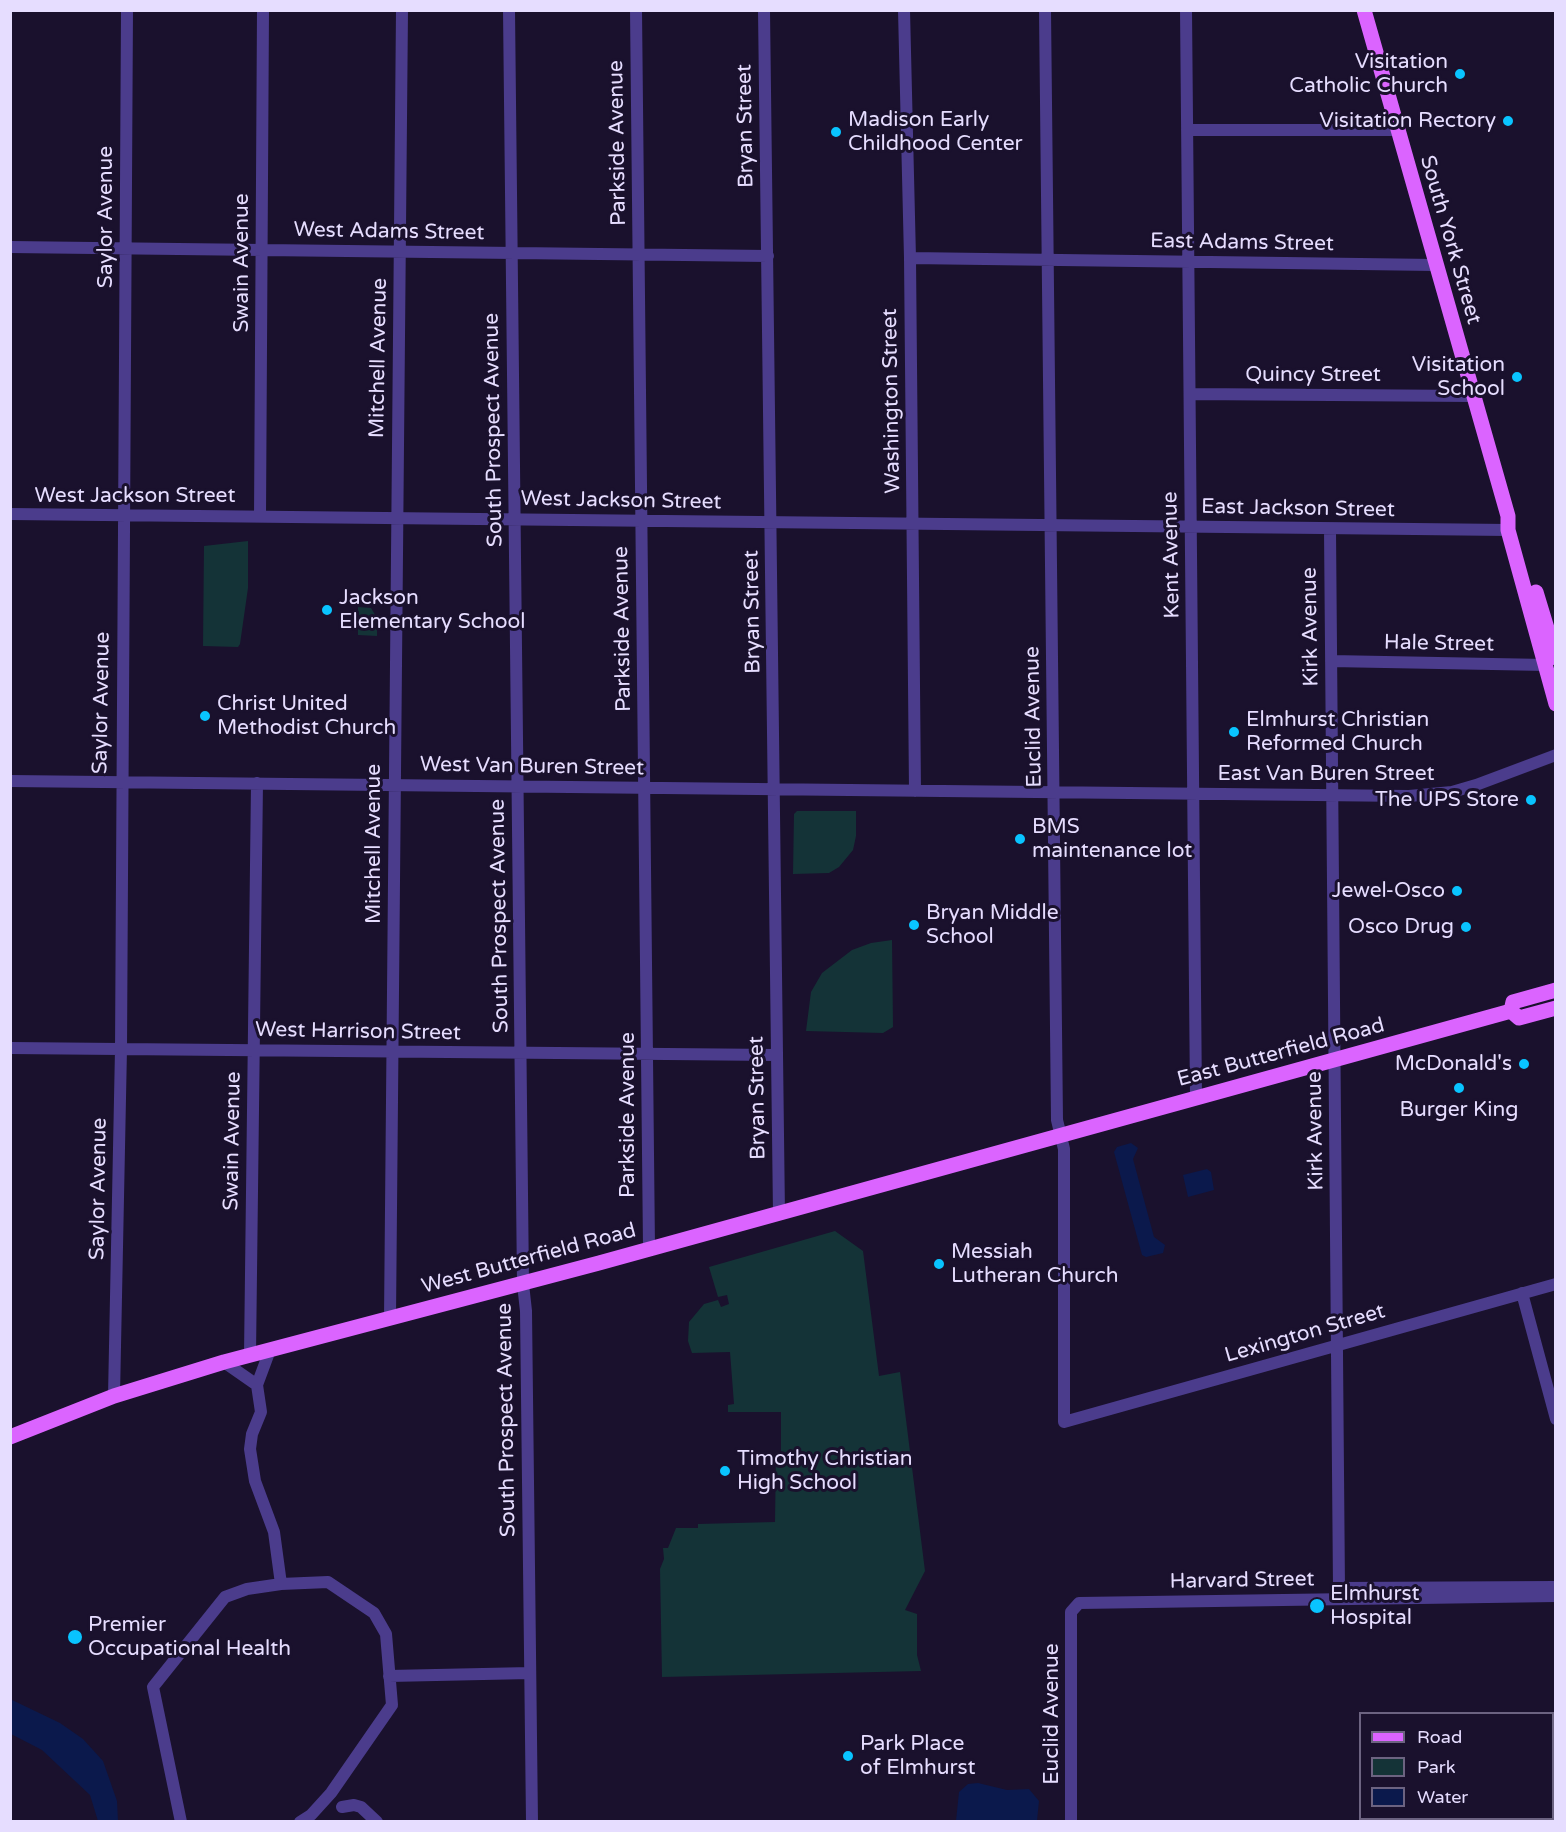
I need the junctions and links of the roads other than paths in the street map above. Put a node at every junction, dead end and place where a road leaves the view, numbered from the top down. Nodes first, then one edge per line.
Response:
1 (127, 10) edge
2 (263, 10) edge
3 (402, 10) edge
4 (509, 10) edge
5 (636, 10) edge
6 (764, 10) edge
7 (904, 10) edge
8 (1045, 10) edge
9 (1186, 10) edge
10 (1364, 10) edge
11 (1187, 130) junction
12 (1397, 130) junction
13 (10, 247) edge
14 (125, 248) junction
15 (261, 250) junction
16 (399, 252) junction
17 (512, 253) junction
18 (639, 255) junction
19 (768, 256) junction
20 (910, 258) junction
21 (1048, 259) junction
22 (1188, 261) junction
23 (1435, 265) junction
24 (1190, 394) junction
25 (1473, 396) junction
26 (10, 514) edge
27 (124, 514) junction
28 (260, 516) junction
29 (396, 518) junction
30 (515, 519) junction
31 (642, 521) junction
32 (771, 522) junction
33 (1508, 523) junction
34 (912, 524) junction
35 (1051, 525) junction
36 (1191, 528) junction
37 (1330, 530) junction
38 (1331, 661) junction
39 (1551, 661) edge
40 (1556, 704) edge
41 (1556, 754) edge
42 (10, 781) edge
43 (121, 782) junction
44 (257, 783) junction
45 (394, 785) junction
46 (518, 787) junction
47 (645, 788) junction
48 (774, 789) junction
49 (915, 791) junction
50 (1054, 792) junction
51 (1193, 793) junction
52 (1332, 795) junction
53 (1556, 990) edge
54 (1556, 1008) edge
55 (1511, 1011) junction
56 (10, 1048) edge
57 (121, 1049) junction
58 (254, 1051) junction
59 (394, 1051) junction
60 (521, 1054) junction
61 (647, 1055) junction
62 (777, 1055) junction
63 (1335, 1060) junction
64 (1196, 1098) junction
65 (1062, 1134) junction
66 (779, 1214) junction
67 (649, 1248) junction
68 (523, 1284) junction
69 (1556, 1284) edge
70 (1522, 1293) junction
71 (390, 1318) junction
72 (1337, 1345) junction
73 (270, 1350) junction
74 (250, 1355) junction
75 (224, 1362) junction
76 (257, 1386) junction
77 (114, 1396) junction
78 (1556, 1419) edge
79 (1064, 1422) joint
80 (10, 1437) edge
81 (281, 1584) junction
82 (1556, 1587) edge
83 (1339, 1588) joint
84 (1556, 1596) edge
85 (1074, 1606) joint
86 (530, 1673) junction
87 (389, 1676) junction
88 (331, 1793) junction
89 (342, 1807) junction
90 (182, 1821) edge
91 (300, 1821) edge
92 (342, 1821) edge
93 (377, 1821) edge
94 (532, 1821) edge
95 (1071, 1821) edge

1 - 14 street, Saylor Avenue
2 - 15 street, Swain Avenue
3 - 16 street, Mitchell Avenue
4 - 17 street, South Prospect Avenue
5 - 18 street, Parkside Avenue
6 - 19 street, Bryan Street
7 - 20 street, Washington Street
8 - 21 street, Euclid Avenue
9 - 11 street, Kent Avenue
10 - 12 main road, South York Street
11 - 12 street
11 - 22 street, Kent Avenue
12 - 23 main road, South York Street
13 - 14 street, West Adams Street
14 - 15 street, West Adams Street
14 - 27 street, Saylor Avenue
15 - 16 street, West Adams Street
15 - 28 street, Swain Avenue
16 - 17 street, West Adams Street
16 - 29 street, Mitchell Avenue
17 - 18 street, West Adams Street
17 - 30 street, South Prospect Avenue
18 - 19 street, West Adams Street
18 - 31 street, Parkside Avenue
19 - 32 street, Bryan Street
20 - 21 street
20 - 34 street, Washington Street
21 - 22 street, East Adams Street
21 - 35 street, Euclid Avenue
22 - 23 street, East Adams Street
22 - 24 street, Kent Avenue
23 - 25 main road, South York Street
24 - 25 street, Quincy Street
24 - 36 street, Kent Avenue
25 - 33 main road, South York Street
26 - 27 street, West Jackson Street
27 - 28 street, West Jackson Street
27 - 43 street, Saylor Avenue
28 - 29 street, West Jackson Street
29 - 30 street, West Jackson Street
29 - 45 street, Mitchell Avenue
30 - 31 street, West Jackson Street
30 - 46 street, South Prospect Avenue
31 - 32 street, West Jackson Street
31 - 47 street, Parkside Avenue
32 - 34 street, West Jackson Street
32 - 48 street, Bryan Street
33 - 37 street, East Jackson Street
33 - 39 main road, South York Street
34 - 35 street, West Jackson Street
34 - 49 street, Washington Street
35 - 36 street, East Jackson Street
35 - 50 street, Euclid Avenue
36 - 37 street, East Jackson Street
36 - 51 street, Kent Avenue
37 - 38 street, Kirk Avenue
38 - 39 street, Hale Street
38 - 52 street, Kirk Avenue
39 - 40 main road, South York Street
41 - 52 street, East Van Buren Street
42 - 43 street, West Van Buren Street
43 - 44 street, West Van Buren Street
43 - 57 street, Saylor Avenue
44 - 45 street, West Van Buren Street
44 - 58 street, Swain Avenue
45 - 46 street, West Van Buren Street
45 - 59 street, Mitchell Avenue
46 - 47 street, West Van Buren Street
46 - 60 street, South Prospect Avenue
47 - 48 street, West Van Buren Street
47 - 61 street, Parkside Avenue
48 - 49 street, West Van Buren Street
48 - 62 street, Bryan Street
49 - 50 street, West Van Buren Street
50 - 51 street, East Van Buren Street
50 - 65 street, Euclid Avenue
51 - 52 street, East Van Buren Street
51 - 64 street, Kent Avenue
52 - 63 street, Kirk Avenue
53 - 55 main road, East Butterfield Road
54 - 55 main road, East Butterfield Road
55 - 63 main road, East Butterfield Road
56 - 57 street, West Harrison Street
57 - 58 street, West Harrison Street
57 - 77 street, Saylor Avenue
58 - 59 street, West Harrison Street
58 - 74 street, Swain Avenue
59 - 60 street, West Harrison Street
59 - 71 street, Mitchell Avenue
60 - 61 street, West Harrison Street
60 - 68 street, South Prospect Avenue
61 - 62 street, West Harrison Street
61 - 67 street, Parkside Avenue
62 - 66 street, Bryan Street
63 - 64 main road, East Butterfield Road
63 - 72 street, Kirk Avenue
64 - 65 main road, East Butterfield Road
65 - 66 main road, West Butterfield Road
65 - 79 street, Euclid Avenue
66 - 67 main road, West Butterfield Road
67 - 68 main road, West Butterfield Road
68 - 71 main road, West Butterfield Road
68 - 86 street, South Prospect Avenue
69 - 70 street, Lexington Street
70 - 72 street, Lexington Street
70 - 78 street
71 - 73 main road, West Butterfield Road
72 - 79 street, Lexington Street
72 - 83 street, Kirk Avenue
73 - 74 main road, West Butterfield Road
73 - 76 street
74 - 75 main road, West Butterfield Road
75 - 76 street
75 - 77 main road, West Butterfield Road
76 - 81 street
77 - 80 main road, West Butterfield Road
81 - 87 street
81 - 90 street
82 - 83 street, Harvard Street
84 - 85 street, Harvard Street
85 - 95 street, Euclid Avenue
86 - 87 street
86 - 94 street, South Prospect Avenue
87 - 88 street
88 - 89 street
88 - 91 street
89 - 92 street
89 - 93 street

